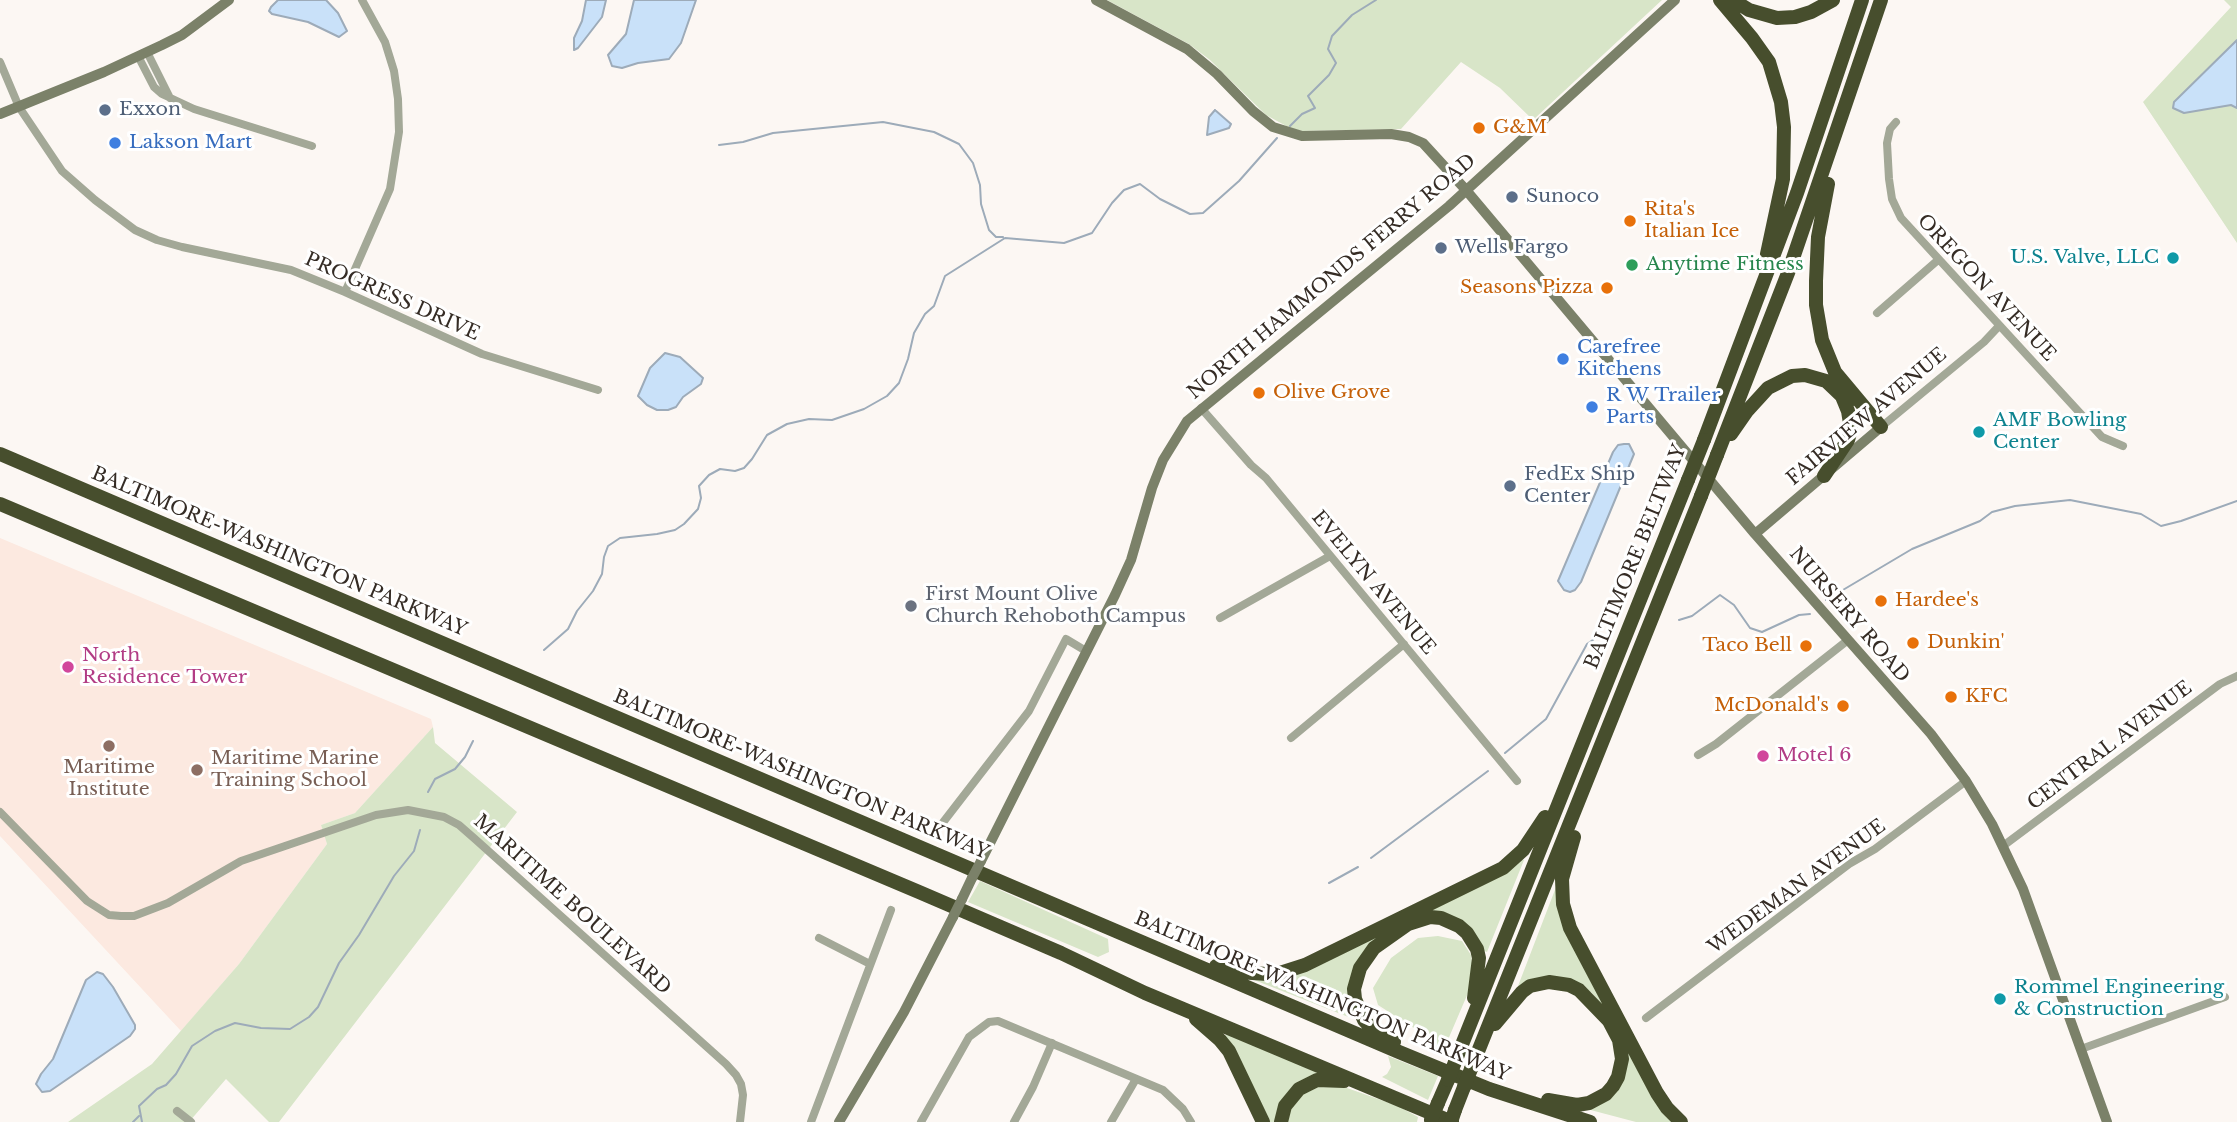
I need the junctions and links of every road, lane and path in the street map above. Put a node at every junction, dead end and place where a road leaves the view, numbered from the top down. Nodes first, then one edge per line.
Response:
1 (229, 0) edge
2 (362, 0) edge
3 (1096, 0) edge
4 (1675, 0) edge
5 (1720, 0) edge
6 (1733, 0) edge
7 (1833, 0) edge
8 (1862, 0) edge
9 (1881, 0) edge
10 (143, 54) junction
11 (0, 61) edge
12 (1853, 88) junction
13 (19, 107) junction
14 (0, 114) edge
15 (1896, 122) dead end
16 (312, 146) dead end
17 (1466, 190) junction
18 (1938, 260) junction
19 (345, 292) junction
20 (1877, 313) dead end
21 (1752, 316) junction
22 (1999, 326) junction
23 (598, 390) dead end
24 (1840, 393) junction
25 (1200, 408) junction
26 (1878, 430) junction
27 (0, 444) edge
28 (2123, 446) dead end
29 (0, 454) edge
30 (1717, 455) junction
31 (1824, 476) junction
32 (0, 504) edge
33 (1755, 534) junction
34 (189, 535) junction
35 (1330, 556) junction
36 (1220, 618) dead end
37 (1848, 640) junction
38 (1404, 644) junction
39 (1086, 651) junction
40 (2237, 676) edge
41 (1620, 696) junction
42 (1291, 738) dead end
43 (1698, 755) dead end
44 (1568, 779) junction
45 (1517, 781) dead end
46 (1966, 781) junction
47 (0, 812) edge
48 (942, 825) dead end
49 (2003, 846) junction
50 (891, 910) dead end
51 (819, 938) dead end
52 (1175, 957) junction
53 (870, 964) junction
54 (1145, 993) junction
55 (2225, 997) dead end
56 (1646, 1018) dead end
57 (1467, 1032) junction
58 (1052, 1043) junction
59 (1479, 1049) junction
60 (2081, 1049) junction
61 (1450, 1066) junction
62 (1136, 1079) junction
63 (1367, 1087) junction
64 (1489, 1089) junction
65 (177, 1111) dead end
66 (1431, 1121) edge
67 (191, 1122) edge
68 (740, 1122) edge
69 (811, 1122) edge
70 (839, 1122) edge
71 (921, 1122) edge
72 (1014, 1122) edge
73 (1111, 1122) edge
74 (1191, 1122) edge
75 (1263, 1122) edge
76 (1281, 1122) edge
77 (1451, 1122) edge
78 (1590, 1122) edge
79 (1681, 1122) edge
80 (2107, 1122) edge

1 - 10 main road
2 - 19 street
3 - 17 main road, NURSERY ROAD
4 - 17 main road, NORTH HAMMONDS FERRY ROAD
5 - 21 highway
6 - 7 highway
8 - 21 highway, BALTIMORE BELTWAY
9 - 12 highway, BALTIMORE BELTWAY
10 - 13 main road
10 - 16 street
11 - 13 street, PROGRESS DRIVE
12 - 26 highway
12 - 30 highway, BALTIMORE BELTWAY
13 - 14 main road
13 - 19 street, PROGRESS DRIVE
15 - 18 street, OREGON AVENUE
17 - 25 main road, NORTH HAMMONDS FERRY ROAD
17 - 33 main road, NURSERY ROAD
18 - 20 street
18 - 22 street, OREGON AVENUE
19 - 23 street, PROGRESS DRIVE
21 - 44 highway, BALTIMORE BELTWAY, bridge
22 - 26 street, FAIRVIEW AVENUE
22 - 28 street, OREGON AVENUE
24 - 26 highway
24 - 30 highway
24 - 31 highway
25 - 35 street, EVELYN AVENUE
25 - 39 main road, NORTH HAMMONDS FERRY ROAD
26 - 31 main road, FAIRVIEW AVENUE
27 - 34 highway
29 - 34 highway, BALTIMORE-WASHINGTON PARKWAY
30 - 41 highway, BALTIMORE BELTWAY, bridge
31 - 33 main road, FAIRVIEW AVENUE
32 - 54 highway
33 - 37 main road, NURSERY ROAD
34 - 52 highway, BALTIMORE-WASHINGTON PARKWAY
35 - 36 street
35 - 38 street, EVELYN AVENUE
37 - 43 street
37 - 46 main road, NURSERY ROAD
38 - 42 street
38 - 45 street, EVELYN AVENUE
39 - 48 street
39 - 70 main road, NORTH HAMMONDS FERRY ROAD, bridge
40 - 49 street, CENTRAL AVENUE
41 - 59 highway, BALTIMORE BELTWAY
41 - 79 highway
44 - 52 highway
44 - 57 highway, BALTIMORE BELTWAY
46 - 49 main road, NURSERY ROAD
46 - 56 street, WEDEMAN AVENUE
47 - 68 street, MARITIME BOULEVARD
49 - 60 main road, NURSERY ROAD
50 - 53 street
51 - 53 street
52 - 61 highway, BALTIMORE-WASHINGTON PARKWAY
53 - 69 street
54 - 63 highway
54 - 75 highway
55 - 60 street
57 - 61 highway, BALTIMORE BELTWAY
57 - 61 highway
58 - 62 street
58 - 71 street
58 - 72 street
59 - 64 highway
59 - 77 highway, BALTIMORE BELTWAY, bridge
60 - 80 main road, NURSERY ROAD
61 - 64 highway, BALTIMORE-WASHINGTON PARKWAY
61 - 66 highway, BALTIMORE BELTWAY, bridge
62 - 73 street
62 - 74 street
63 - 76 highway
63 - 77 highway
64 - 78 highway, BALTIMORE-WASHINGTON PARKWAY
65 - 67 street

